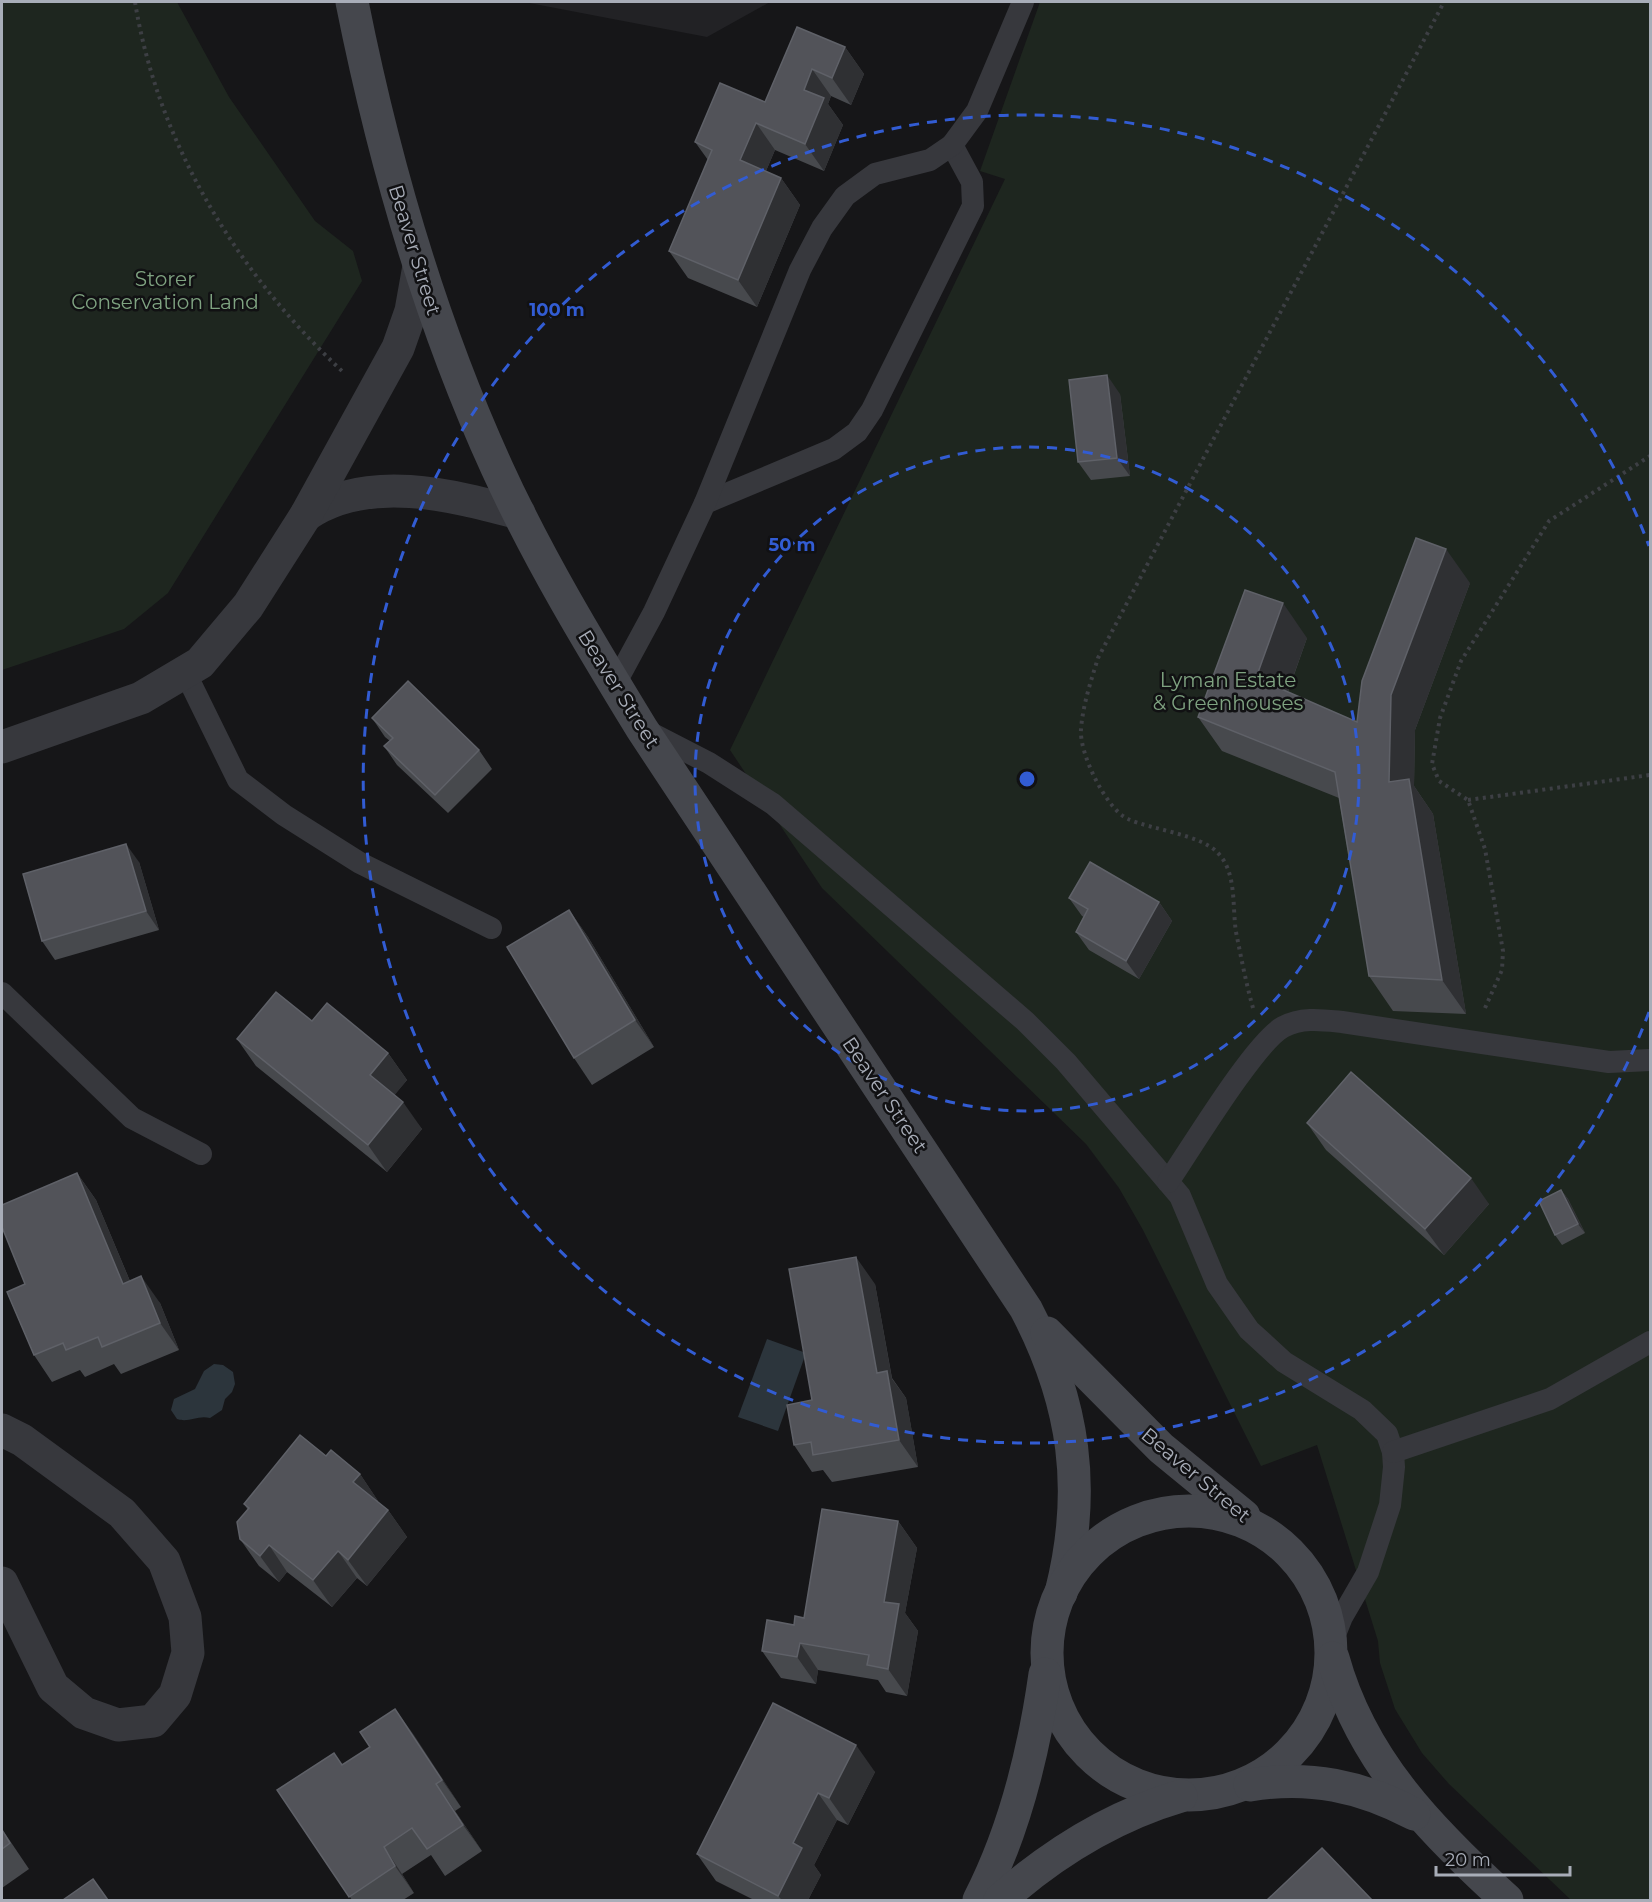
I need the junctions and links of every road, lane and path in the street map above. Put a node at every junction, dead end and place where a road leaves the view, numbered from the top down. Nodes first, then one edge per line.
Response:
1 (135, 2) edge
2 (352, 2) edge
3 (1023, 2) edge
4 (1444, 2) edge
5 (952, 145) junction
6 (419, 266) junction
7 (370, 397) junction
8 (1650, 456) edge
9 (705, 503) junction
10 (519, 513) junction
11 (306, 515) junction
12 (185, 672) junction
13 (615, 684) junction
14 (642, 729) junction
15 (2, 747) edge
16 (1650, 776) edge
17 (1468, 800) junction
18 (491, 928) dead end
19 (2, 993) edge
20 (1267, 1042) junction
21 (1478, 1042) junction
22 (1650, 1060) edge
23 (201, 1154) dead end
24 (1168, 1182) junction
25 (1026, 1309) junction
26 (1650, 1342) edge
27 (2, 1430) edge
28 (1394, 1452) junction
29 (1269, 1535) junction
30 (2, 1583) edge
31 (1061, 1593) junction
32 (1330, 1647) junction
33 (1047, 1658) junction
34 (1230, 1788) junction
35 (1186, 1795) junction
36 (1422, 1818) junction
37 (979, 1900) edge
38 (1000, 1900) edge
39 (1508, 1900) edge

1 - 7 path
2 - 6 main road, Beaver Street
3 - 5 lane
4 - 20 path
5 - 9 lane
5 - 9 lane
6 - 7 street
6 - 10 main road, Beaver Street
7 - 11 street
8 - 17 path
9 - 13 lane
10 - 11 street
10 - 13 main road, Beaver Street
11 - 12 street
12 - 15 street
12 - 18 lane
13 - 14 main road, Beaver Street
14 - 24 lane
14 - 25 main road, Beaver Street
16 - 17 path
17 - 21 path
19 - 23 lane
20 - 21 lane
20 - 24 lane
21 - 22 lane
24 - 28 lane
25 - 29 main road, Beaver Street
25 - 31 main road, Beaver Street
26 - 28 lane
27 - 30 street
28 - 32 lane
29 - 31 main road
29 - 32 main road
31 - 33 main road
32 - 34 main road
32 - 36 main road
33 - 35 main road
33 - 37 main road
34 - 35 main road
34 - 36 main road
35 - 38 main road
36 - 39 main road

